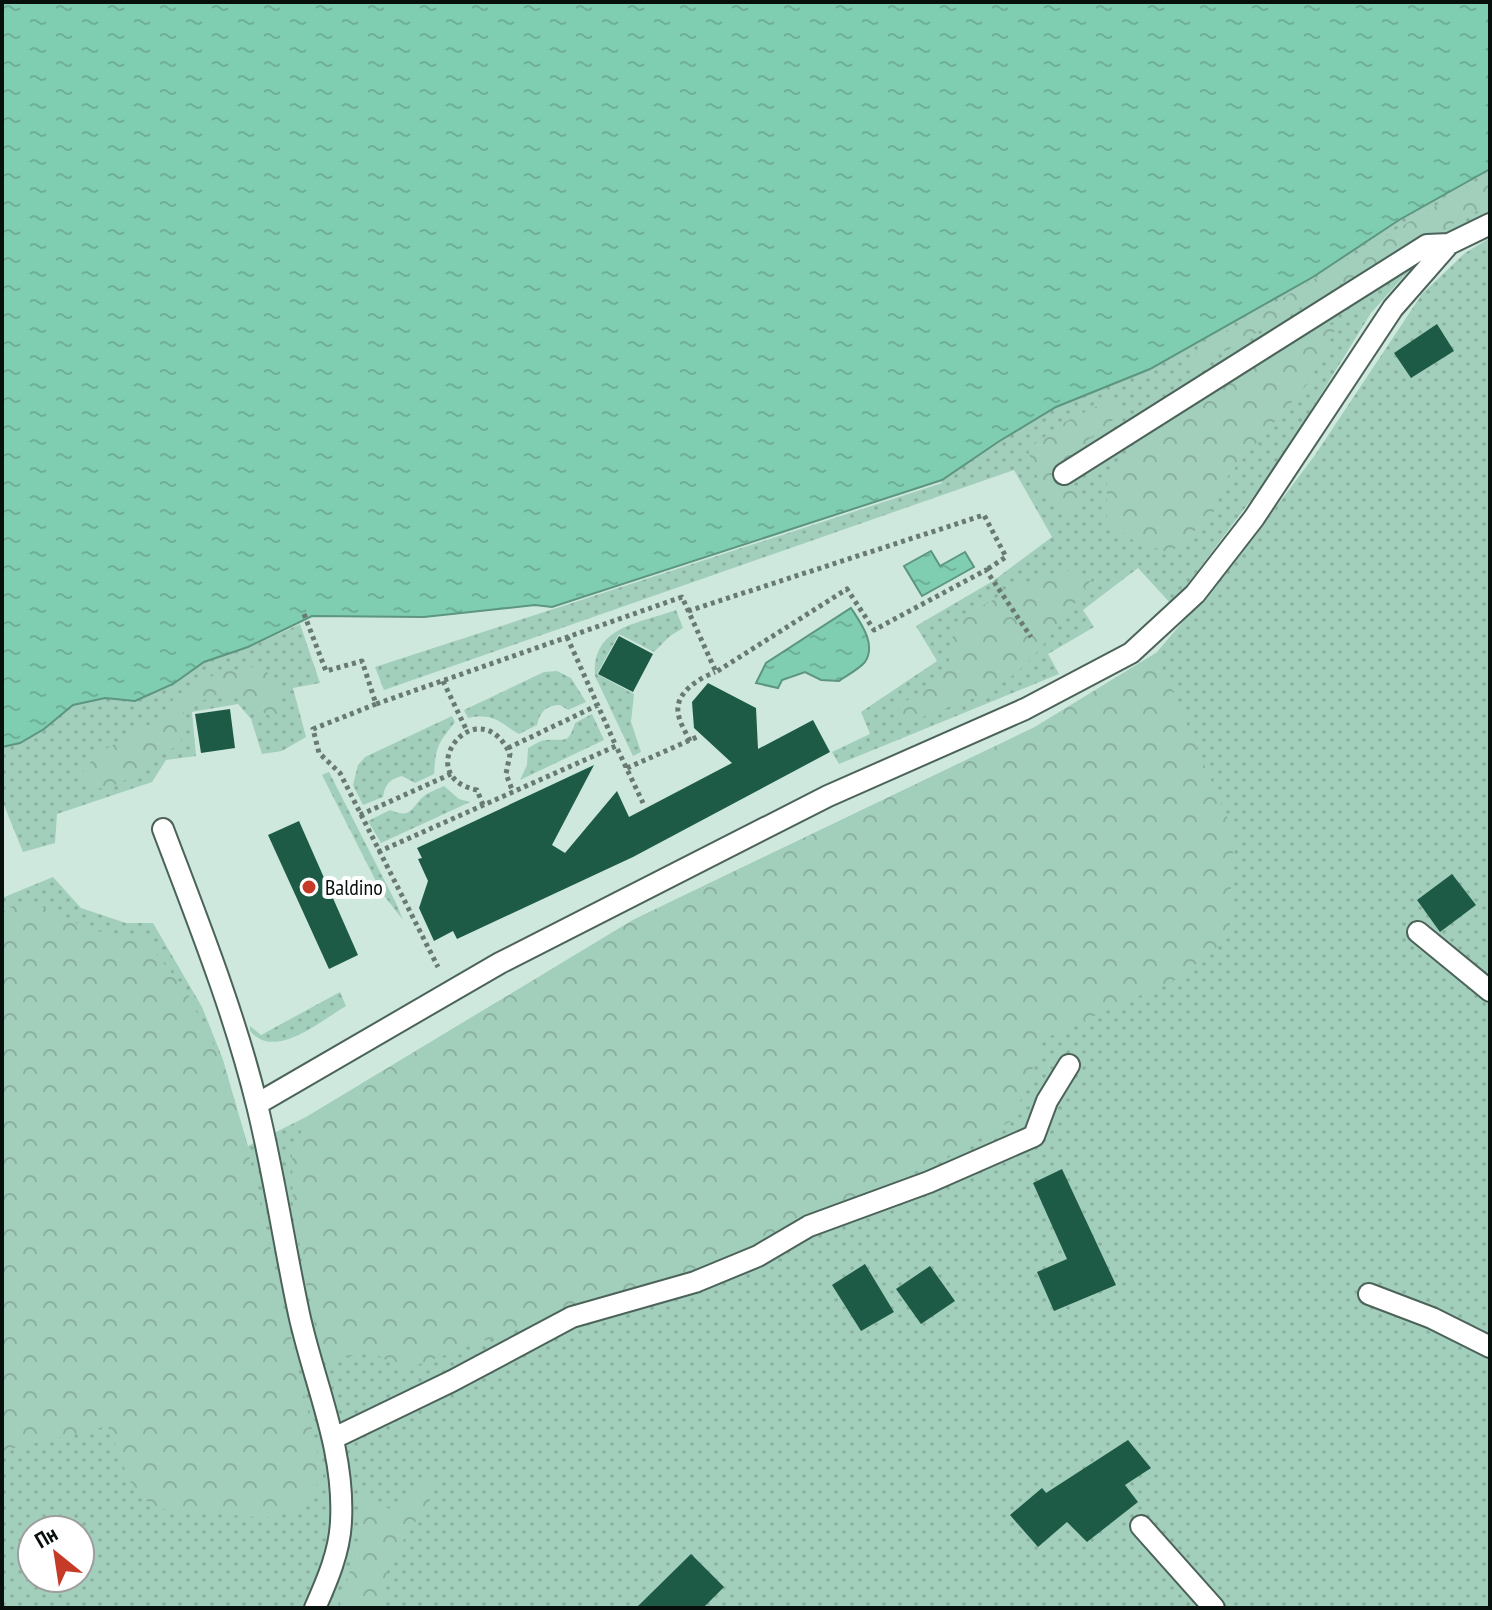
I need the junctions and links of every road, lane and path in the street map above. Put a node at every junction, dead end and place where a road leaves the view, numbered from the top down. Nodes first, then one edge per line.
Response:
1 (1490, 224) edge
2 (1449, 244) junction
3 (1064, 474) dead end
4 (986, 570) junction
5 (688, 611) junction
6 (304, 614) dead end
7 (567, 637) junction
8 (1031, 637) dead end
9 (716, 672) junction
10 (443, 681) junction
11 (376, 704) junction
12 (598, 705) junction
13 (467, 731) junction
14 (697, 737) dead end
15 (690, 741) junction
16 (616, 746) junction
17 (508, 748) junction
18 (627, 768) junction
19 (451, 774) junction
20 (513, 792) junction
21 (643, 803) dead end
22 (483, 805) junction
23 (360, 815) junction
24 (163, 829) dead end
25 (378, 852) junction
26 (1418, 932) dead end
27 (1490, 991) edge
28 (450, 992) junction
29 (1069, 1065) dead end
30 (257, 1104) junction
31 (1369, 1294) dead end
32 (1490, 1347) edge
33 (334, 1438) junction
34 (1141, 1526) dead end
35 (315, 1608) edge
36 (1214, 1608) edge

1 - 2 lane
2 - 3 lane
2 - 28 lane
4 - 5 path
4 - 8 path
4 - 9 path
5 - 7 path
5 - 9 path
6 - 11 path
7 - 10 path
7 - 12 path
9 - 15 path
10 - 11 path
10 - 13 path
11 - 23 path
12 - 16 path
12 - 17 path
13 - 17 path
13 - 19 path
14 - 15 path
15 - 18 path
16 - 18 path
16 - 20 path
17 - 20 path
18 - 21 path
19 - 22 path
19 - 23 path
20 - 22 path
22 - 25 path
23 - 25 path
24 - 30 lane
25 - 28 path
26 - 27 lane
28 - 30 lane
29 - 33 lane
30 - 33 lane
31 - 32 lane
33 - 35 lane
34 - 36 lane

